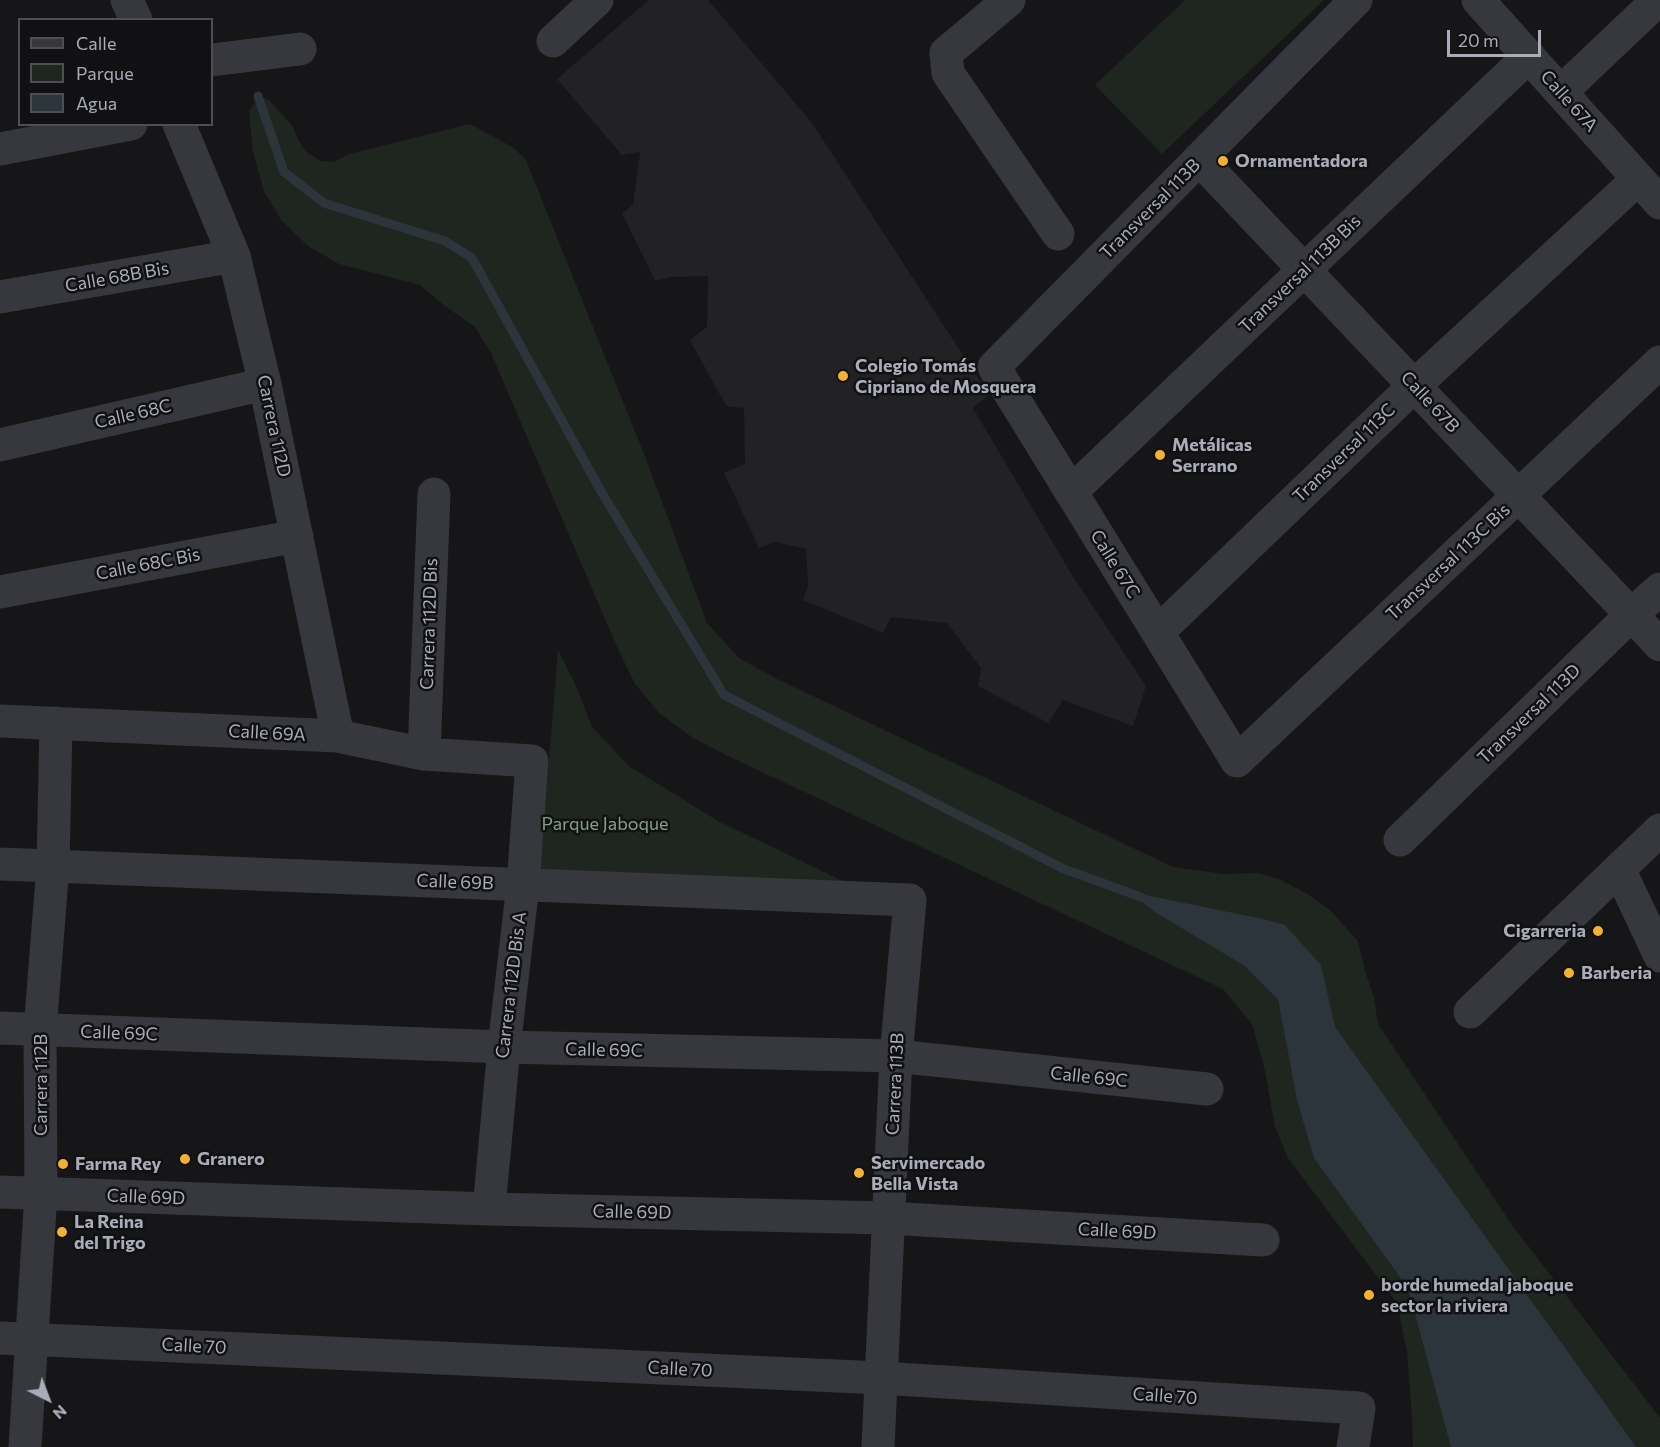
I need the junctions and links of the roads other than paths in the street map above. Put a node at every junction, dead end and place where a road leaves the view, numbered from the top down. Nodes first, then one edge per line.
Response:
1 (127, 0) edge
2 (597, 0) edge
3 (1009, 0) edge
4 (1356, 0) edge
5 (1478, 0) edge
6 (1658, 0) edge
7 (135, 18) edge
8 (553, 41) dead end
9 (300, 49) dead end
10 (1529, 56) junction
11 (213, 60) edge
12 (1561, 92) junction
13 (121, 126) edge
14 (181, 126) edge
15 (0, 149) edge
16 (1199, 159) junction
17 (1638, 179) junction
18 (1660, 203) edge
19 (1058, 234) dead end
20 (234, 256) junction
21 (1305, 270) junction
22 (0, 297) edge
23 (1660, 362) edge
24 (994, 367) joint
25 (265, 384) junction
26 (1414, 386) junction
27 (0, 445) edge
28 (1071, 492) junction
29 (434, 494) dead end
30 (1518, 496) junction
31 (297, 536) junction
32 (1660, 589) edge
33 (0, 592) edge
34 (1631, 615) junction
35 (1158, 632) junction
36 (1660, 645) edge
37 (0, 721) edge
38 (56, 723) junction
39 (338, 736) junction
40 (424, 754) junction
41 (532, 761) joint
42 (1237, 761) joint
43 (1660, 830) edge
44 (1400, 840) dead end
45 (0, 864) edge
46 (53, 866) junction
47 (1619, 869) junction
48 (523, 885) junction
49 (910, 900) joint
50 (1660, 956) edge
51 (1470, 1012) dead end
52 (0, 1028) edge
53 (40, 1030) junction
54 (504, 1047) junction
55 (896, 1056) junction
56 (1207, 1089) dead end
57 (0, 1191) edge
58 (41, 1193) junction
59 (489, 1209) junction
60 (888, 1218) junction
61 (1263, 1240) dead end
62 (0, 1338) edge
63 (33, 1339) junction
64 (881, 1378) junction
65 (25, 1447) edge
66 (878, 1447) edge
67 (1353, 1447) edge

1 - 7 street
2 - 8 street
3 - 19 street
4 - 16 street, Transversal 113B
5 - 10 street, Calle 67A
6 - 12 street
9 - 11 street
10 - 12 street, Calle 67A
10 - 21 street, Transversal 113B Bis
12 - 17 street, Calle 67A
13 - 15 street
14 - 20 street, Carrera 112D
16 - 21 street, Calle 67B
16 - 24 street, Transversal 113B
17 - 18 street, Calle 67A
17 - 26 street, Transversal 113C
20 - 22 street, Calle 68B Bis
20 - 25 street, Carrera 112D
21 - 26 street, Calle 67B
21 - 28 street, Transversal 113B Bis
23 - 30 street, Transversal 113C Bis
24 - 28 street, Calle 67C
25 - 27 street, Calle 68C
25 - 31 street, Carrera 112D
26 - 30 street, Calle 67B
26 - 35 street, Transversal 113C
28 - 35 street, Calle 67C
29 - 40 street, Carrera 112D Bis
30 - 34 street, Calle 67B
30 - 42 street, Transversal 113C Bis
31 - 33 street, Calle 68C Bis
31 - 39 street, Carrera 112D
32 - 34 street, Transversal 113D
34 - 36 street, Calle 67B
34 - 44 street, Transversal 113D
35 - 42 street, Calle 67C
37 - 38 street, Calle 69A
38 - 39 street, Calle 69A
38 - 46 street, Carrera 112B
39 - 40 street, Calle 69A
40 - 41 street, Calle 69A
41 - 48 street, Carrera 112D Bis A
43 - 47 street
45 - 46 street, Calle 69B
46 - 48 street, Calle 69B
46 - 53 street, Carrera 112B
47 - 50 street
47 - 51 street
48 - 49 street, Calle 69B
48 - 54 street, Carrera 112D Bis A
49 - 55 street, Carrera 113B
52 - 53 street, Calle 69C
53 - 54 street, Calle 69C
53 - 58 street, Carrera 112B
54 - 55 street, Calle 69C
54 - 59 street, Carrera 112D Bis A
55 - 56 street, Calle 69C
55 - 60 street, Carrera 113B
57 - 58 street, Calle 69D
58 - 59 street, Calle 69D
58 - 63 street, Carrera 112B
59 - 60 street, Calle 69D
60 - 61 street, Calle 69D
60 - 64 street, Carrera 113B
62 - 63 street, Calle 70
63 - 64 street, Calle 70
63 - 65 street, Carrera 112B
64 - 66 street, Carrera 113B
64 - 67 street, Calle 70

